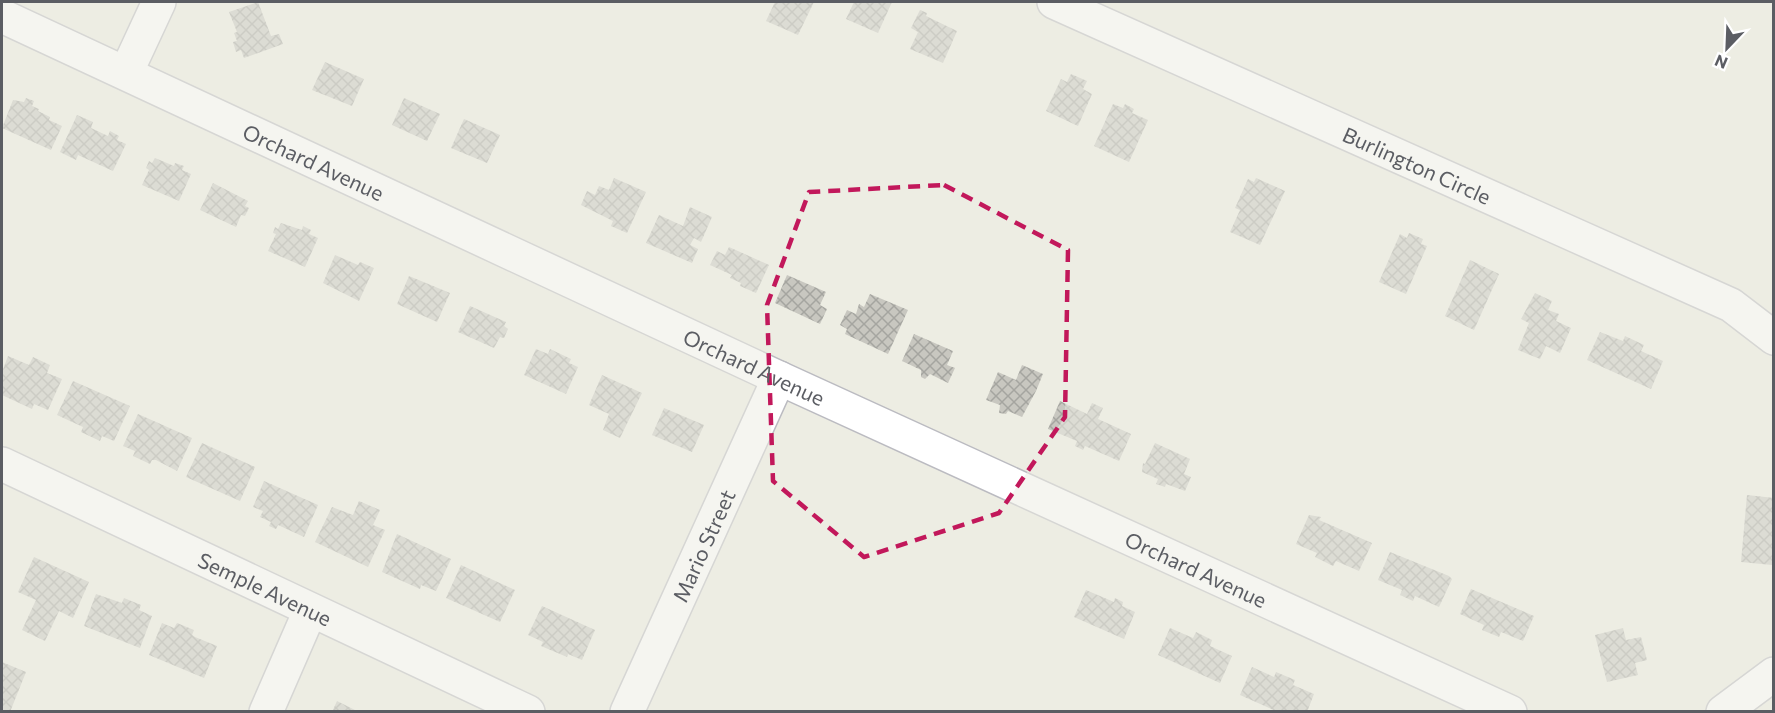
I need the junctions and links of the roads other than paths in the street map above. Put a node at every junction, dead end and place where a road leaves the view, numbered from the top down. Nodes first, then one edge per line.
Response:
1 (159, 2) edge
2 (1054, 2) edge
3 (2, 16) edge
4 (126, 73) junction
5 (1773, 338) edge
6 (779, 378) junction
7 (2, 465) edge
8 (310, 611) junction
9 (1773, 674) edge
10 (266, 711) edge
11 (528, 711) edge
12 (627, 711) edge
13 (1510, 711) edge
14 (1723, 711) edge

1 - 4 street
2 - 5 street, Burlington Circle
3 - 4 street, Orchard Avenue
4 - 6 street, Orchard Avenue
6 - 12 street, Mario Street
6 - 13 street, Orchard Avenue
7 - 8 street, Semple Avenue
8 - 10 street
8 - 11 street, Semple Avenue
9 - 14 street

